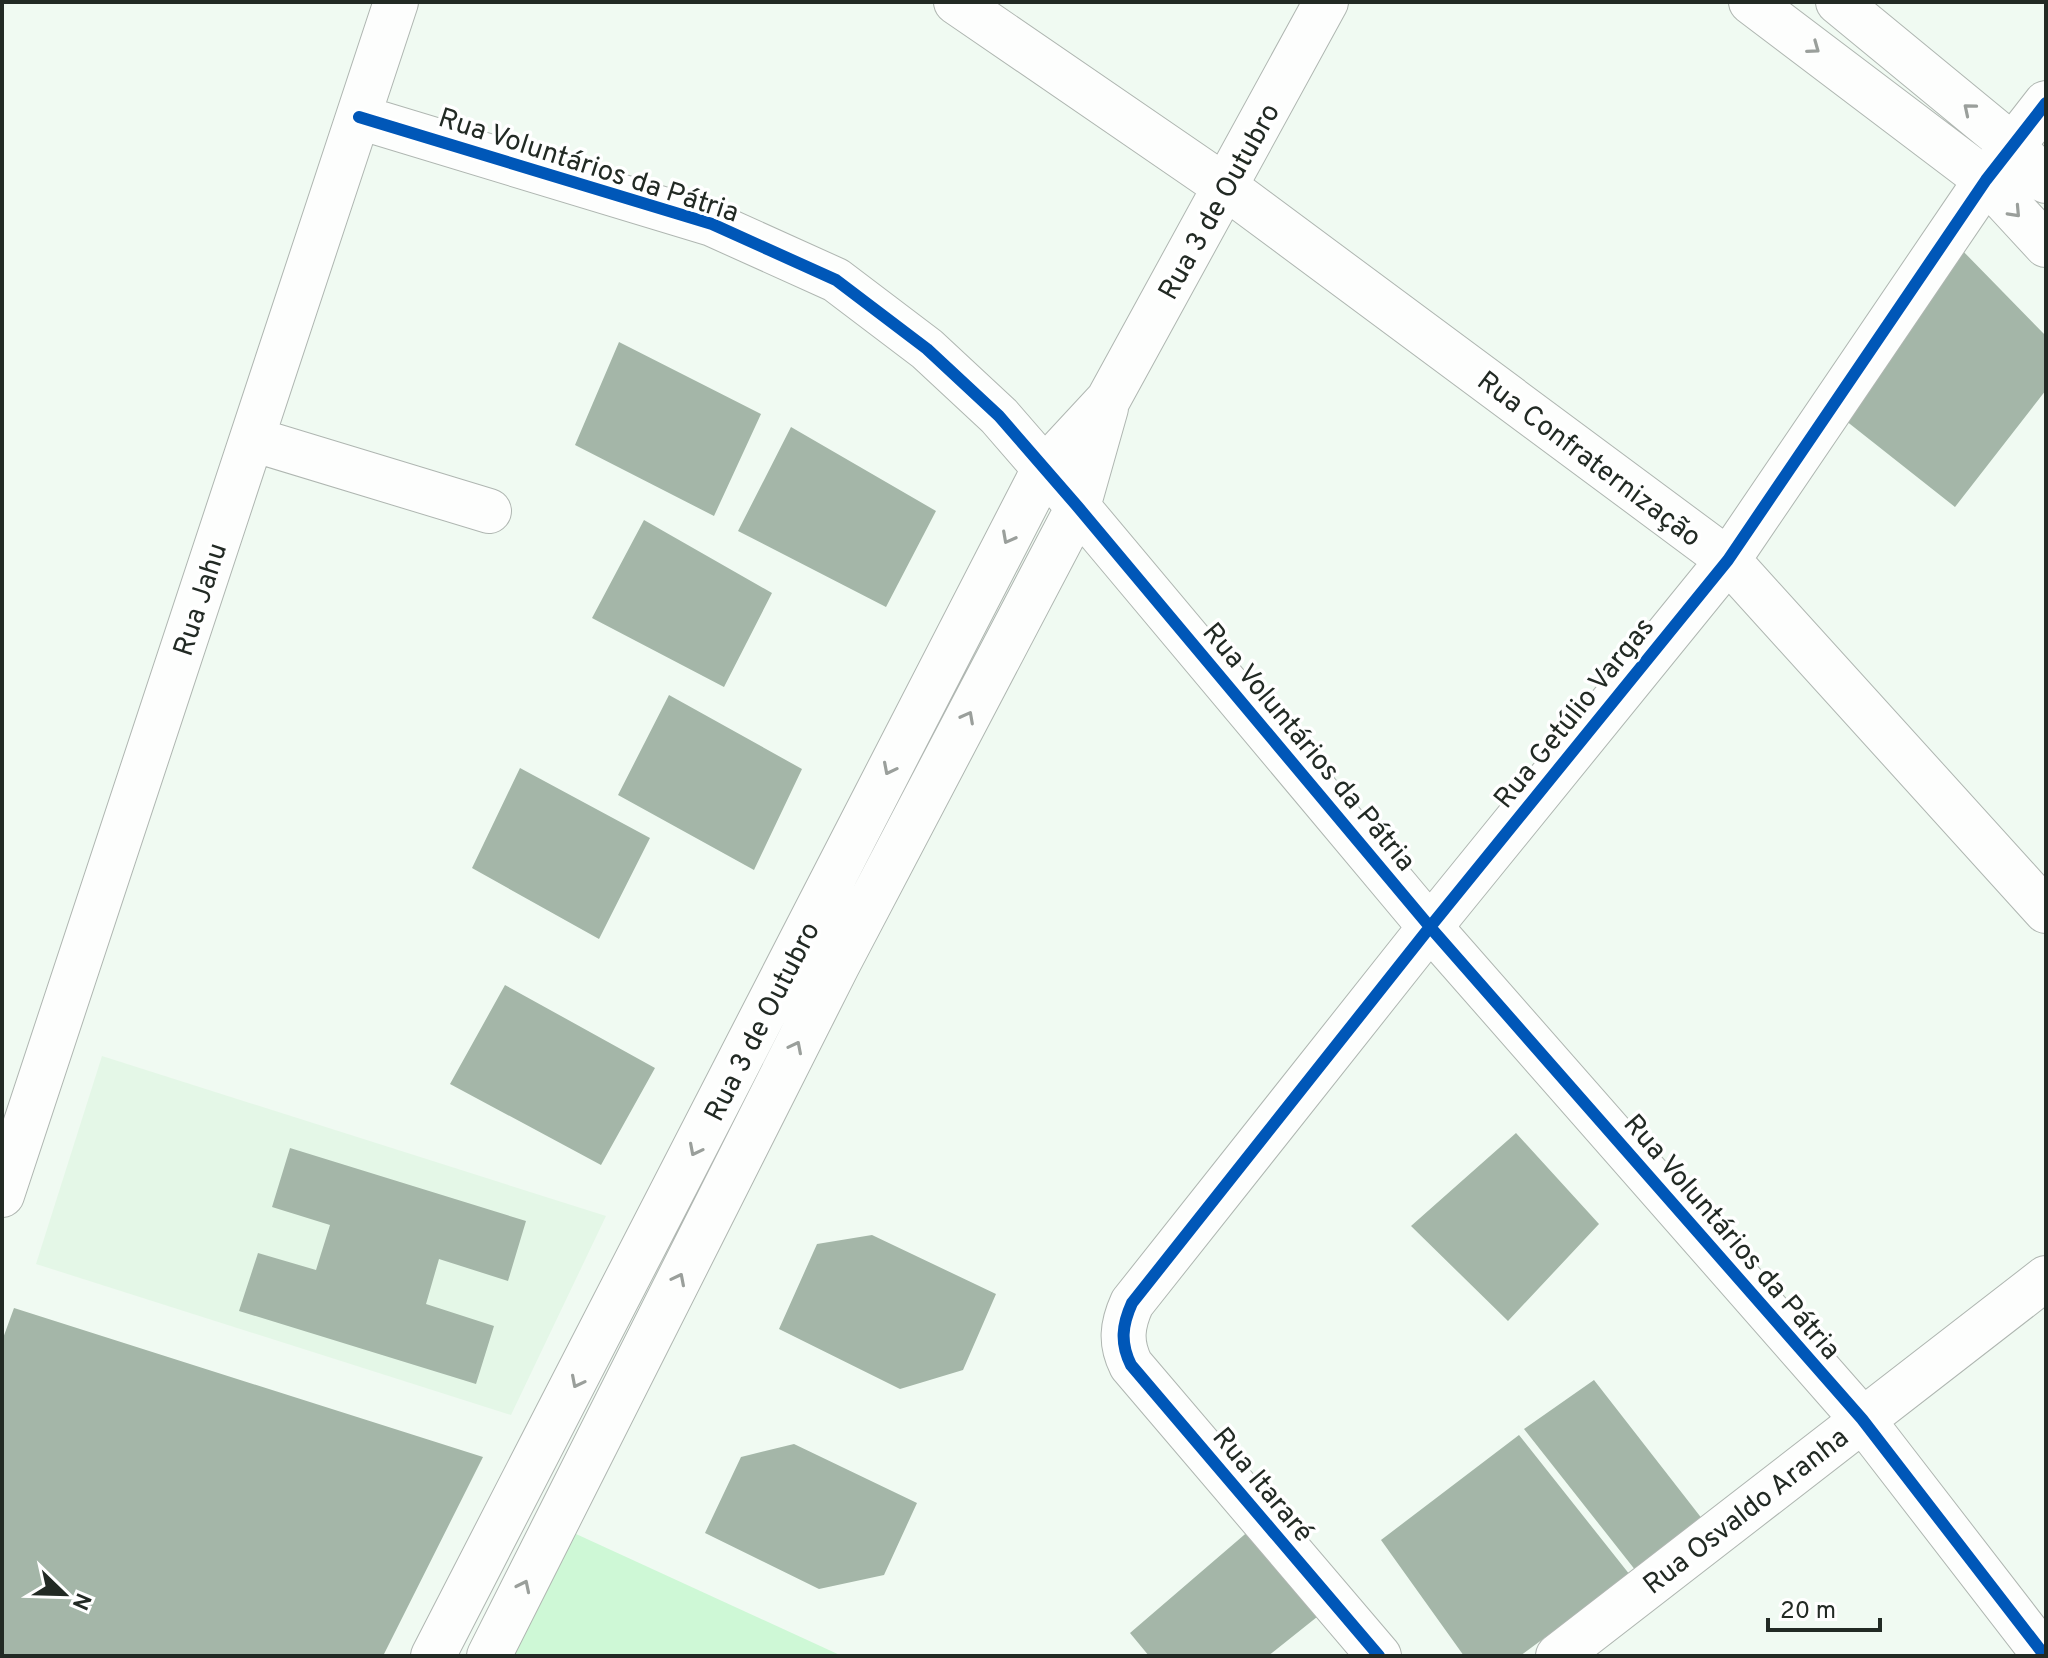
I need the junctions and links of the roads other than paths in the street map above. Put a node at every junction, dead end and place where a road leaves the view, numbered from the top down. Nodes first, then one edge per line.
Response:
1 (396, 2) edge
2 (956, 2) edge
3 (1326, 2) edge
4 (1751, 2) edge
5 (1838, 2) edge
6 (2046, 103) edge
7 (359, 117) junction
8 (2013, 146) junction
9 (1986, 180) junction
10 (2046, 181) edge
11 (1227, 188) junction
12 (2046, 245) edge
13 (1108, 400) junction
14 (252, 439) junction
15 (1044, 469) junction
16 (1078, 507) junction
17 (489, 511) dead end
18 (1728, 560) junction
19 (2046, 911) edge
20 (1430, 927) junction
21 (798, 947) junction
22 (837, 966) junction
23 (2, 1195) edge
24 (2046, 1278) edge
25 (612, 1310) junction
26 (653, 1329) junction
27 (1123, 1337) joint
28 (1862, 1419) junction
29 (433, 1656) edge
30 (489, 1656) edge
31 (1379, 1656) edge
32 (1558, 1656) edge
33 (2045, 1656) edge

1 - 7 street, Rua Jahu
2 - 11 street, Rua Confraternização
3 - 11 street, Rua 3 de Outubro
4 -> 9 street
8 -> 5 street
6 - 8 street, Rua Getúlio Vargas
7 - 14 street, Rua Jahu
7 - 15 street, Rua Voluntários da Pátria
8 - 9 street, Rua Getúlio Vargas
8 - 10 street
9 -> 12 street
9 - 18 street, Rua Getúlio Vargas
11 - 13 street, Rua 3 de Outubro
11 - 18 street, Rua Confraternização
13 - 15 street, Rua 3 de Outubro
13 - 16 street, Rua 3 de Outubro
14 - 17 street
14 - 23 street, Rua Jahu
15 - 16 street, Rua Voluntários da Pátria
15 -> 21 street, Rua 3 de Outubro
16 - 20 street, Rua Voluntários da Pátria
22 -> 16 street, Rua 3 de Outubro
18 - 19 street, Rua Confraternização
18 - 20 street, Rua Getúlio Vargas
20 - 27 street, Rua Getúlio Vargas
20 - 28 street, Rua Voluntários da Pátria
21 - 22 street
21 -> 25 street, Rua 3 de Outubro
26 -> 22 street, Rua 3 de Outubro
24 - 28 street, Rua Osvaldo Aranha
25 - 26 street
25 -> 29 street, Rua 3 de Outubro
30 -> 26 street, Rua 3 de Outubro
27 - 31 street, Rua Itararé
28 - 32 street, Rua Osvaldo Aranha
28 - 33 street, Rua Voluntários da Pátria

